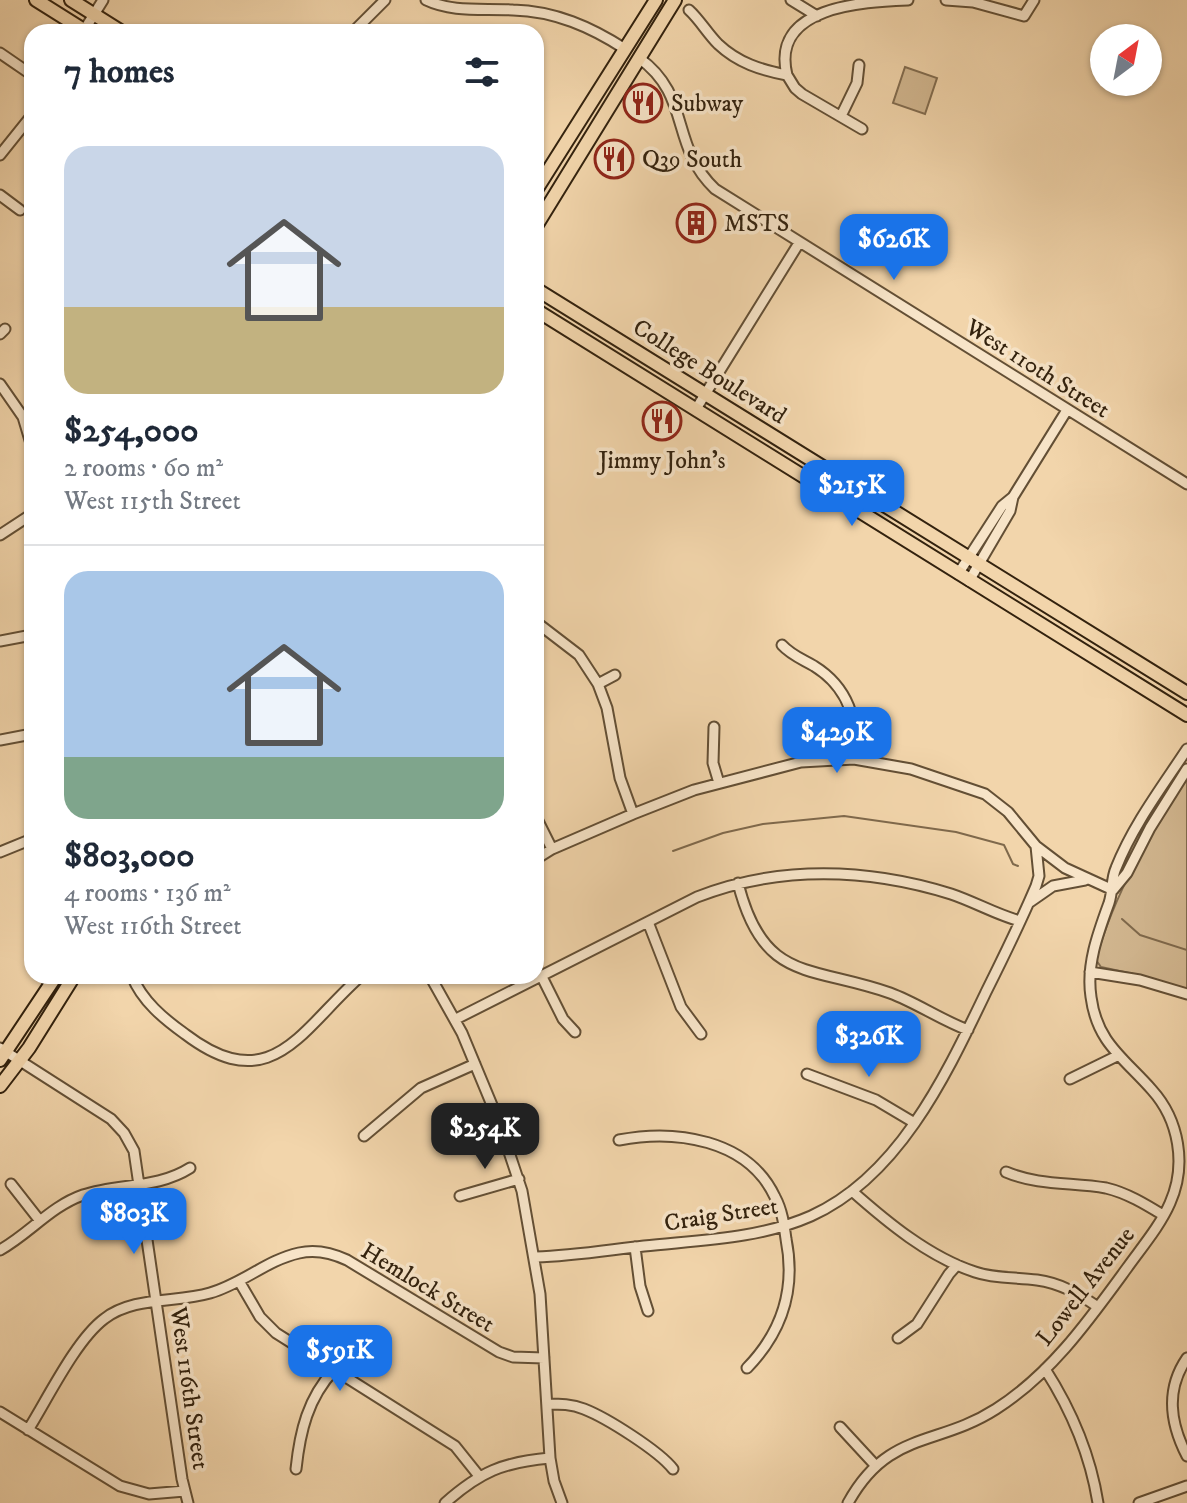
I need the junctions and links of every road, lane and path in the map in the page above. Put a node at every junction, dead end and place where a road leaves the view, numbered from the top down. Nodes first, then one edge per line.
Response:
1 (36, 0) edge
2 (71, 0) edge
3 (103, 0) edge
4 (385, 0) edge
5 (426, 0) edge
6 (656, 0) edge
7 (675, 0) edge
8 (791, 0) edge
9 (908, 0) edge
10 (946, 0) edge
11 (1034, 0) edge
12 (852, 2) edge
13 (689, 10) dead end
14 (94, 15) junction
15 (646, 16) junction
16 (817, 16) junction
17 (74, 24) edge
18 (89, 24) edge
19 (109, 24) edge
20 (361, 24) edge
21 (625, 49) junction
22 (0, 53) edge
23 (639, 58) junction
24 (859, 65) dead end
25 (24, 70) edge
26 (787, 75) junction
27 (620, 90) junction
28 (841, 116) junction
29 (24, 125) edge
30 (862, 129) dead end
31 (0, 155) edge
32 (544, 177) edge
33 (0, 195) edge
34 (20, 210) dead end
35 (544, 213) edge
36 (799, 243) junction
37 (544, 294) edge
38 (544, 315) edge
39 (0, 384) edge
40 (705, 394) junction
41 (696, 409) junction
42 (1067, 410) junction
43 (24, 420) edge
44 (1187, 484) edge
45 (24, 519) edge
46 (0, 535) edge
47 (974, 561) junction
48 (964, 577) junction
49 (544, 628) edge
50 (24, 636) edge
51 (0, 641) edge
52 (782, 645) dead end
53 (615, 675) dead end
54 (598, 684) junction
55 (1187, 693) edge
56 (1187, 715) edge
57 (714, 727) dead end
58 (24, 736) edge
59 (0, 740) edge
60 (1187, 749) edge
61 (854, 759) junction
62 (1187, 769) edge
63 (719, 783) junction
64 (633, 814) junction
65 (544, 833) edge
66 (24, 842) edge
67 (1036, 846) junction
68 (552, 849) junction
69 (0, 852) edge
70 (544, 854) edge
71 (1088, 880) junction
72 (738, 883) junction
73 (1113, 890) junction
74 (1028, 904) junction
75 (1020, 921) junction
76 (648, 922) junction
77 (1090, 972) junction
78 (544, 974) edge
79 (544, 981) edge
80 (50, 984) edge
81 (69, 984) edge
82 (137, 984) edge
83 (353, 984) edge
84 (435, 984) edge
85 (524, 984) edge
86 (1187, 994) edge
87 (456, 1019) junction
88 (968, 1030) junction
89 (575, 1032) dead end
90 (701, 1034) dead end
91 (2, 1053) edge
92 (1117, 1056) junction
93 (20, 1060) junction
94 (475, 1064) junction
95 (807, 1074) dead end
96 (1070, 1079) dead end
97 (0, 1086) edge
98 (913, 1122) junction
99 (364, 1136) dead end
100 (619, 1140) dead end
101 (190, 1168) dead end
102 (1006, 1172) dead end
103 (519, 1179) junction
104 (11, 1184) dead end
105 (140, 1184) junction
106 (852, 1191) junction
107 (460, 1196) dead end
108 (1163, 1215) junction
109 (40, 1221) junction
110 (784, 1226) junction
111 (635, 1247) junction
112 (0, 1250) edge
113 (536, 1257) junction
114 (957, 1265) junction
115 (239, 1281) junction
116 (157, 1302) junction
117 (1098, 1307) junction
118 (648, 1311) dead end
119 (898, 1338) dead end
120 (544, 1358) junction
121 (1187, 1358) edge
122 (747, 1368) dead end
123 (1045, 1369) junction
124 (334, 1370) junction
125 (547, 1404) junction
126 (0, 1412) edge
127 (840, 1427) dead end
128 (28, 1430) junction
129 (1187, 1456) edge
130 (550, 1458) junction
131 (876, 1466) junction
132 (296, 1469) dead end
133 (673, 1469) dead end
134 (479, 1476) junction
135 (1187, 1486) edge
136 (185, 1491) junction
137 (850, 1502) edge
138 (188, 1503) edge
139 (445, 1503) edge
140 (562, 1503) edge
141 (1098, 1503) edge
142 (1139, 1503) edge

1 - 17 main road
2 - 14 main road
3 - 14 street
4 - 20 street
5 - 21 street
6 - 15 main road
7 - 23 main road
8 - 16 street
9 - 12 street
10 - 11 street
12 - 16 street
13 - 26 street
14 - 18 street
14 - 19 main road
15 - 21 main road
15 - 23 main road
16 - 26 street
21 - 27 main road
21 - 32 main road
22 - 25 street
23 - 27 main road
23 - 36 street, West 110th Street
24 - 28 street
26 - 28 street
27 - 35 main road
28 - 30 street
29 - 31 street
33 - 34 street
36 - 40 street
36 - 42 street, West 110th Street
37 - 40 main road, College Boulevard
38 - 41 main road, College Boulevard
39 - 43 street
40 - 41 street
40 - 47 main road, College Boulevard
41 - 48 main road, College Boulevard
42 - 44 street, West 110th Street
42 - 47 street
45 - 46 street
47 - 48 street
47 - 55 main road, College Boulevard
48 - 56 main road, College Boulevard
49 - 54 street
50 - 51 street
52 - 61 street
53 - 54 street
54 - 64 street
57 - 63 street
58 - 59 street
60 - 73 street, Lowell Avenue
61 - 63 street
61 - 67 street
62 - 73 street, Lowell Avenue
63 - 64 street
64 - 68 street
65 - 68 street
66 - 69 street
67 - 71 street
67 - 74 street, Craig Street
68 - 70 street
71 - 73 street
71 - 74 street
72 - 75 street
72 - 76 street
72 - 88 street
73 - 77 street, Lowell Avenue
74 - 75 street, Craig Street
75 - 88 street, Craig Street
76 - 78 street
76 - 90 street
77 - 86 street
77 - 92 street, Lowell Avenue
79 - 89 street
80 - 91 main road
81 - 93 main road
82 - 83 street
84 - 87 street
85 - 87 street
87 - 94 street
88 - 98 street, Craig Street
91 - 93 street, West 116th Street
92 - 96 street
92 - 108 street, Lowell Avenue
93 - 97 main road
93 - 105 street, West 116th Street
94 - 99 street
94 - 103 street
95 - 98 street
98 - 106 street, Craig Street
100 - 110 street
101 - 105 street
102 - 108 street
103 - 107 street
103 - 113 street
104 - 109 street
105 - 109 street
105 - 116 street, West 116th Street
106 - 110 street, Craig Street
106 - 114 street
108 - 117 street, Lowell Avenue
109 - 112 street
110 - 111 street, Craig Street
110 - 122 street
111 - 113 street, Craig Street
111 - 118 street
113 - 120 street
114 - 117 street
114 - 119 street
115 - 116 street, Hemlock Street
115 - 120 street, Hemlock Street
115 - 124 street
116 - 128 street, Hemlock Street
116 - 136 street, West 116th Street
117 - 123 street, Lowell Avenue
120 - 125 street
121 - 129 street
123 - 131 street, Lowell Avenue
123 - 141 street
124 - 132 street
124 - 134 street
125 - 130 street
125 - 133 street
126 - 128 street
127 - 131 street
128 - 136 street
130 - 134 street
130 - 140 street
131 - 137 street, Lowell Avenue
134 - 139 street
135 - 142 street
136 - 138 street, West 116th Street

